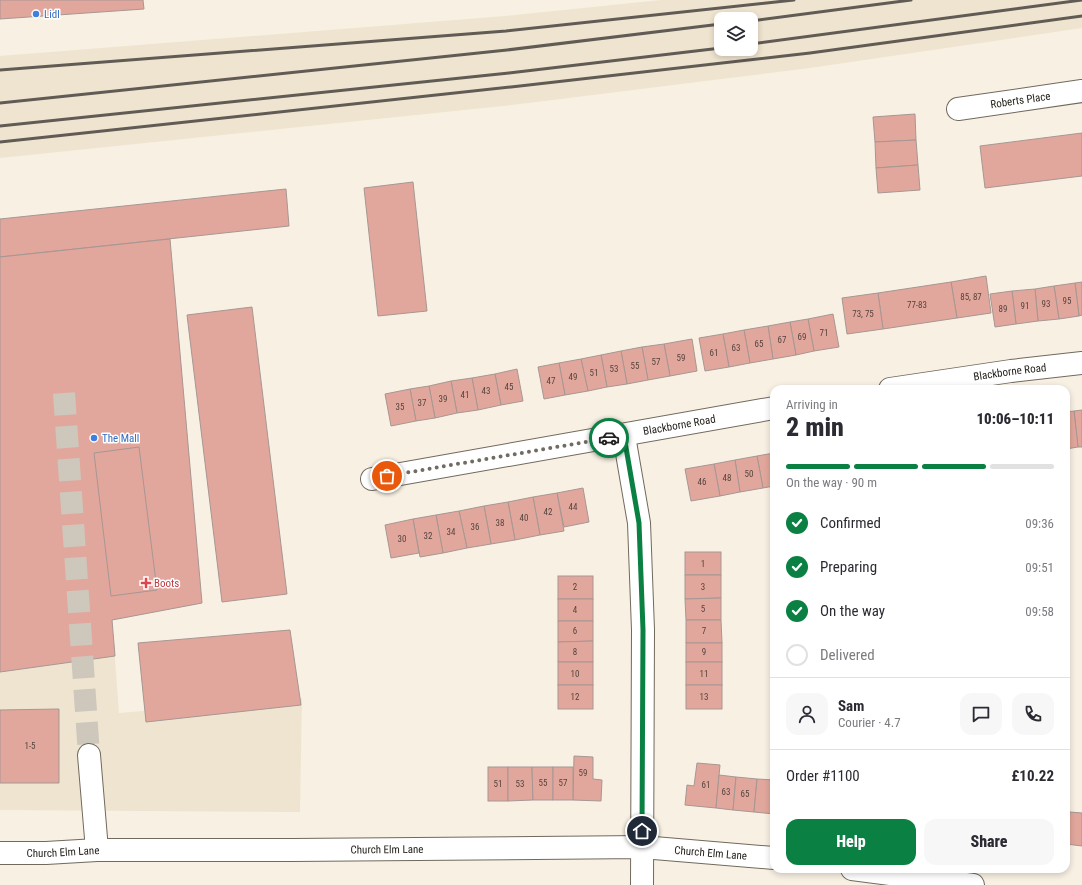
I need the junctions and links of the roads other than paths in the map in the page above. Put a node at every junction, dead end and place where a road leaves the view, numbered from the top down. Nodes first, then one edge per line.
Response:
1 (1082, 90) edge
2 (958, 110) dead end
3 (1082, 363) edge
4 (931, 385) edge
5 (770, 409) edge
6 (624, 436) junction
7 (372, 479) dead end
8 (89, 755) tunnel mouth
9 (642, 847) junction
10 (97, 850) junction
11 (0, 853) edge
12 (770, 858) edge
13 (886, 873) edge
14 (928, 878) edge
15 (642, 885) edge
16 (974, 885) edge

1 - 2 street, Roberts Place
3 - 4 street, Blackborne Road
5 - 6 street, Blackborne Road
6 - 7 street, Blackborne Road
6 - 9 street
8 - 10 street
9 - 10 street, Church Elm Lane
9 - 12 street, Church Elm Lane
9 - 15 street
10 - 11 street, Church Elm Lane
13 - 14 street
14 - 16 street

